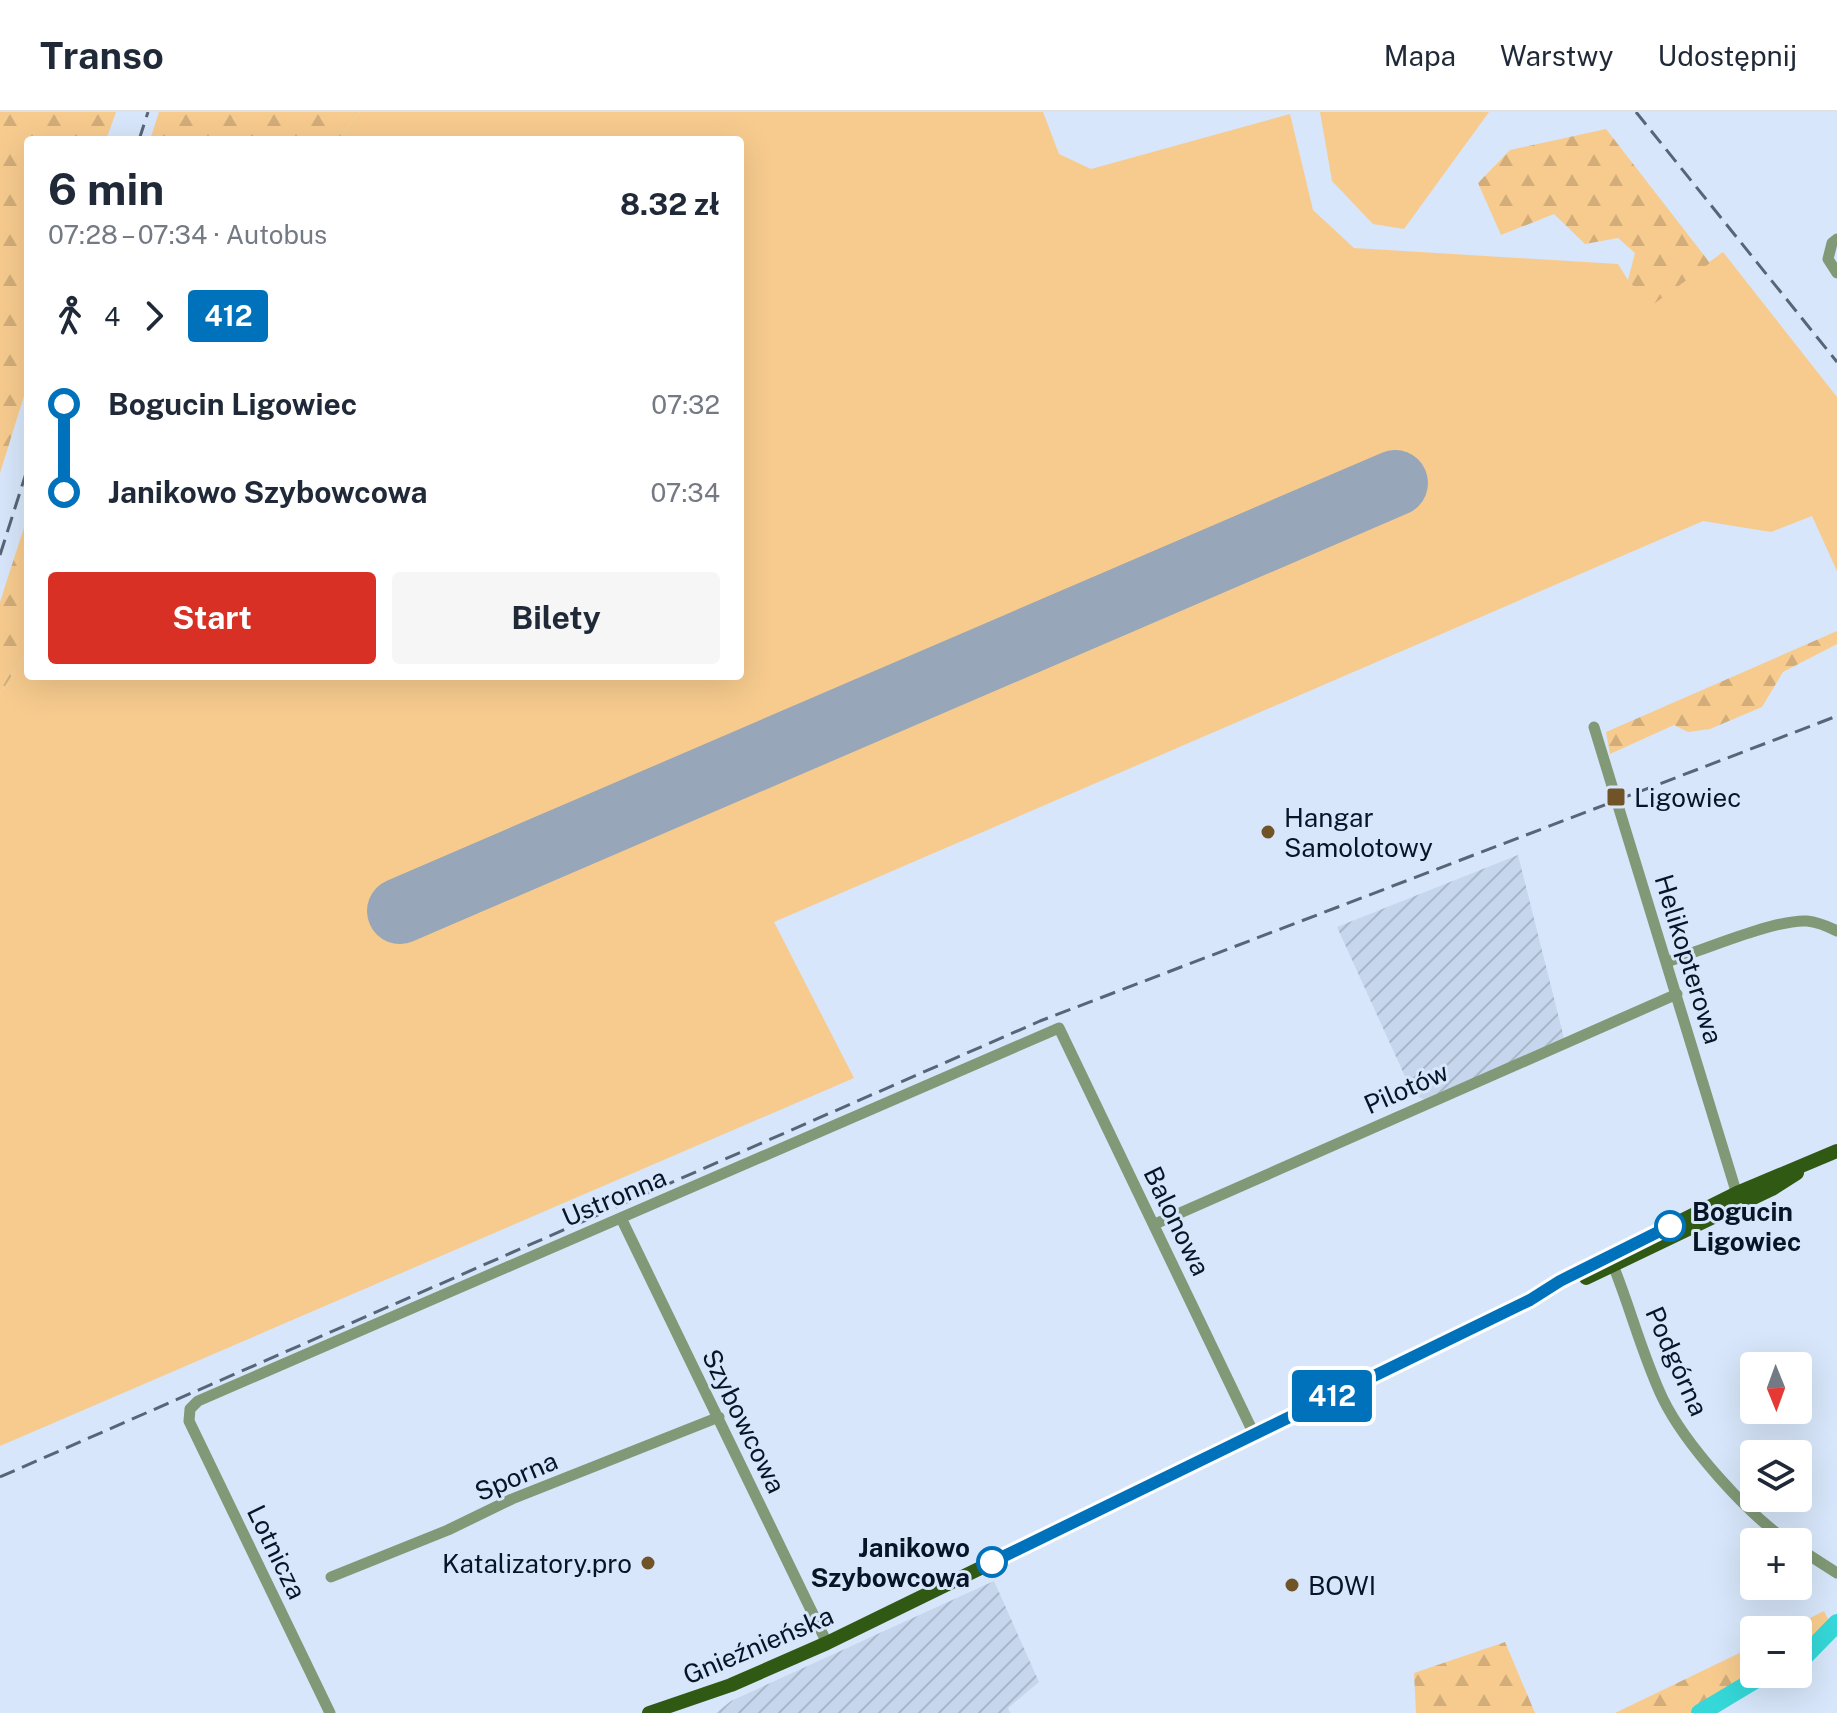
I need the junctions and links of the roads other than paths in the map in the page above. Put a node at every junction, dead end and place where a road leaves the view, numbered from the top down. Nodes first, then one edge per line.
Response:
1 (1837, 239) edge
2 (1837, 273) edge
3 (1594, 727) dead end
4 (1837, 931) edge
5 (1667, 962) junction
6 (1677, 994) junction
7 (1059, 1028) joint
8 (1837, 1151) edge
9 (1739, 1198) junction
10 (621, 1218) junction
11 (1155, 1224) junction
12 (1611, 1261) junction
13 (190, 1409) joint
14 (719, 1417) junction
15 (1254, 1434) junction
16 (1771, 1528) edge
17 (1812, 1557) edge
18 (1837, 1573) edge
19 (331, 1577) dead end
20 (827, 1643) junction
21 (330, 1713) edge
22 (649, 1713) edge

1 - 2 street
3 - 5 street, Helikopterowa
4 - 5 street
5 - 6 street, Helikopterowa
6 - 9 street, Helikopterowa
6 - 11 street, Pilotów
7 - 10 street, Ustronna
7 - 11 street, Balonowa
8 - 9 main road, Gnieźnieńska
9 - 12 main road, Gnieźnieńska
10 - 13 street, Ustronna
10 - 14 street, Szybowcowa
11 - 15 street, Balonowa
12 - 15 main road, Gnieźnieńska
12 - 16 street, Podgórna
13 - 21 street, Lotnicza
14 - 19 street, Sporna
14 - 20 street, Szybowcowa
15 - 20 main road, Gnieźnieńska
17 - 18 street
20 - 22 main road, Gnieźnieńska

